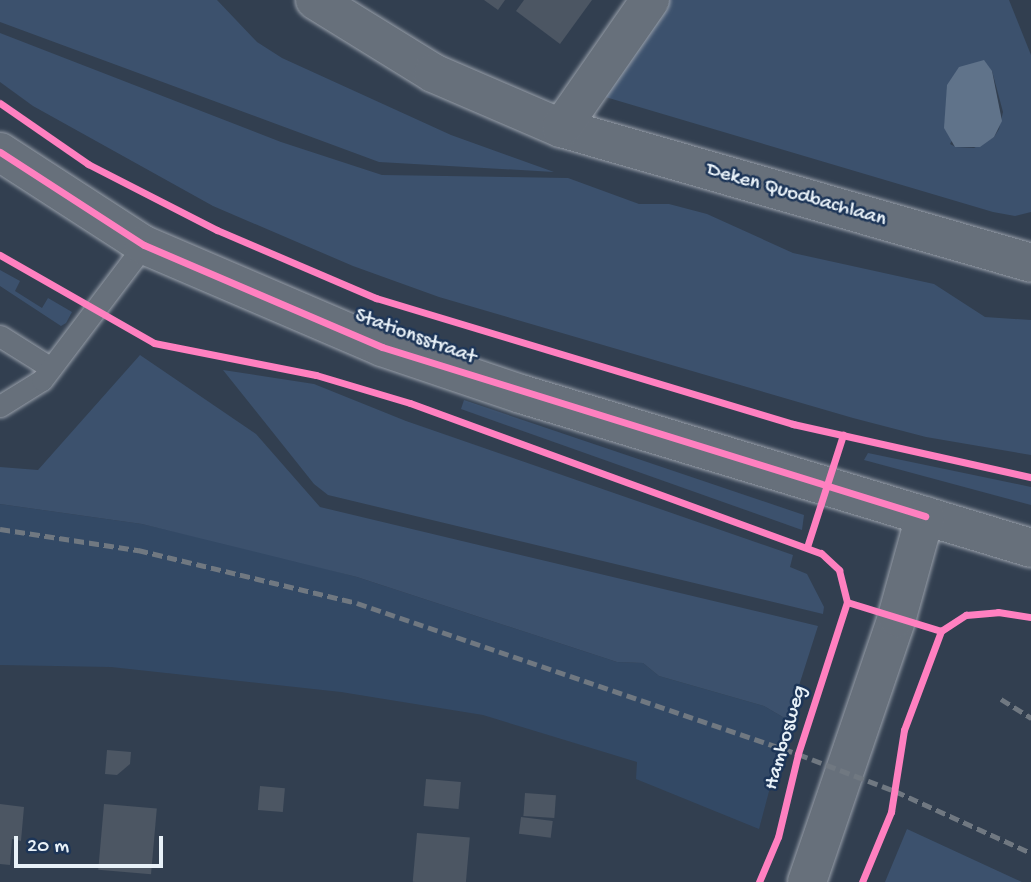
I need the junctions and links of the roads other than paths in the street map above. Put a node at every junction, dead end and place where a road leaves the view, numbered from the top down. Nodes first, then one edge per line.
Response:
1 (315, 0) edge
2 (650, 0) edge
3 (561, 128) junction
4 (0, 152) edge
5 (144, 245) junction
6 (1031, 263) edge
7 (0, 336) edge
8 (51, 368) junction
9 (0, 406) edge
10 (925, 516) junction
11 (1031, 548) edge
12 (808, 882) edge

1 - 3 street, Deken Quodbachlaan
2 - 3 street
3 - 6 street, Deken Quodbachlaan
4 - 5 street, Stationsstraat
5 - 8 lane
5 - 10 street, Stationsstraat
7 - 8 lane
8 - 9 lane
10 - 11 street, Stationsstraat
10 - 12 street

